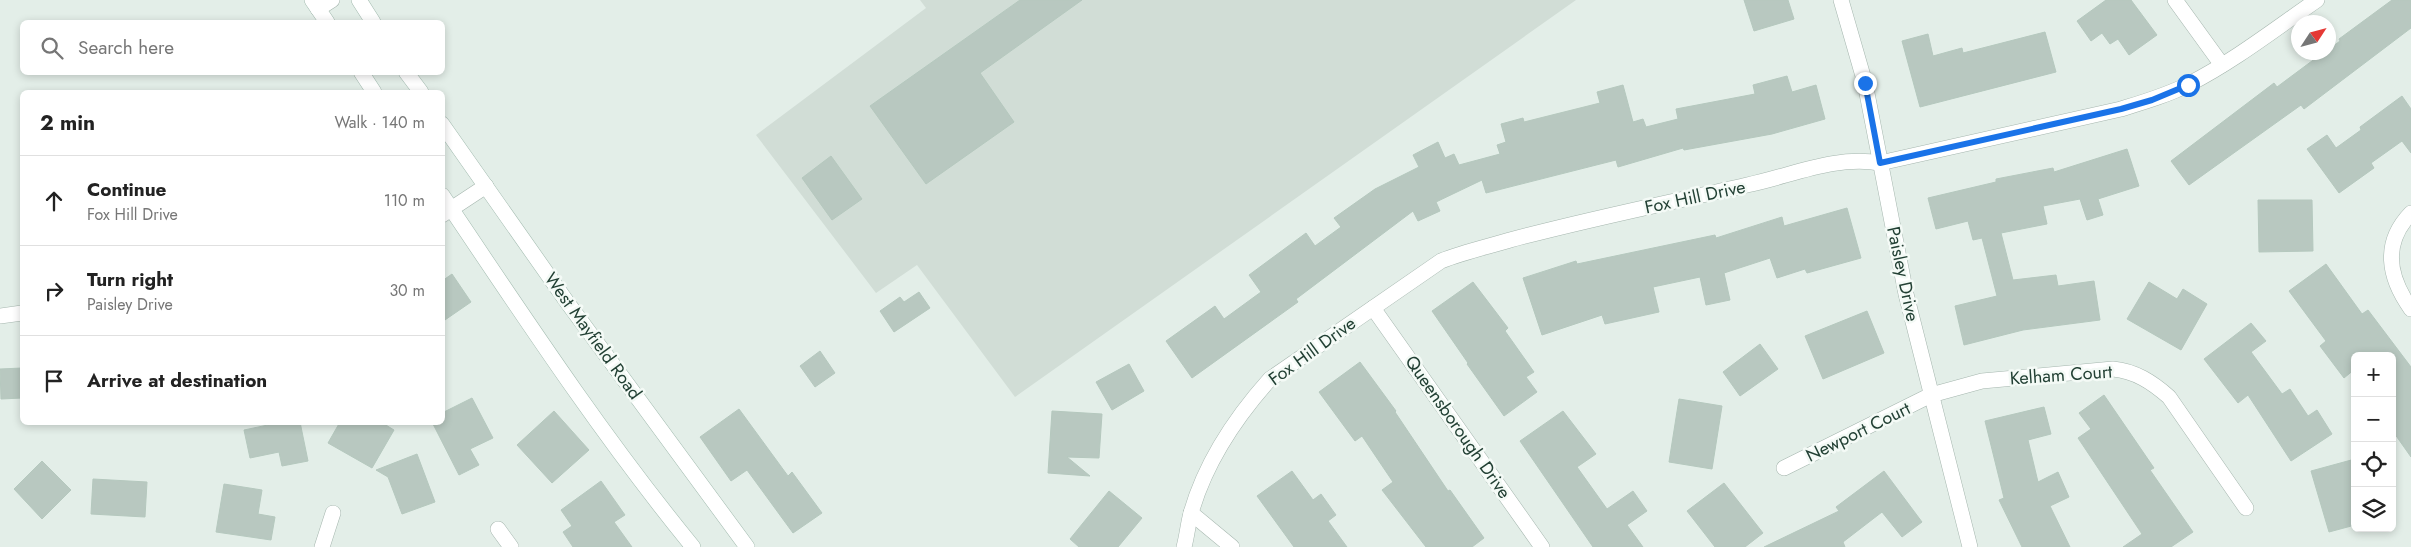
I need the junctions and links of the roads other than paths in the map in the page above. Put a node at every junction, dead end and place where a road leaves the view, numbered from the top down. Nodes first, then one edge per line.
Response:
1 (332, 0) edge
2 (359, 0) edge
3 (1841, 0) edge
4 (2175, 0) edge
5 (2317, 0) edge
6 (315, 5) edge
7 (326, 20) edge
8 (372, 20) edge
9 (2222, 66) junction
10 (363, 75) edge
11 (408, 75) edge
12 (373, 90) edge
13 (419, 90) edge
14 (445, 128) edge
15 (1880, 163) junction
16 (486, 186) junction
17 (448, 212) edge
18 (2411, 213) edge
19 (1373, 308) junction
20 (2411, 309) edge
21 (20, 313) edge
22 (0, 316) edge
23 (1931, 395) junction
24 (1784, 468) dead end
25 (2246, 508) dead end
26 (333, 513) dead end
27 (1191, 513) junction
28 (498, 529) dead end
29 (322, 547) edge
30 (511, 547) edge
31 (693, 547) edge
32 (747, 547) edge
33 (1184, 547) edge
34 (1232, 547) edge
35 (1542, 547) edge
36 (1970, 547) edge

1 - 6 street
2 - 8 street
3 - 15 street, Paisley Drive
4 - 9 street
5 - 9 street, Fox Hill Drive
6 - 7 street
9 - 15 street, Fox Hill Drive
10 - 12 street
11 - 13 street
14 - 16 street, West Mayfield Road
15 - 19 street, Fox Hill Drive
15 - 23 street, Paisley Drive
16 - 17 street
16 - 32 street, West Mayfield Road
17 - 31 street
18 - 20 street
19 - 27 street, Fox Hill Drive
19 - 35 street, Queensborough Drive
21 - 22 street
23 - 24 street, Newport Court
23 - 25 street, Kelham Court
23 - 36 street, Paisley Drive
26 - 29 street
27 - 33 street, Fox Hill Drive
27 - 34 street
28 - 30 street

